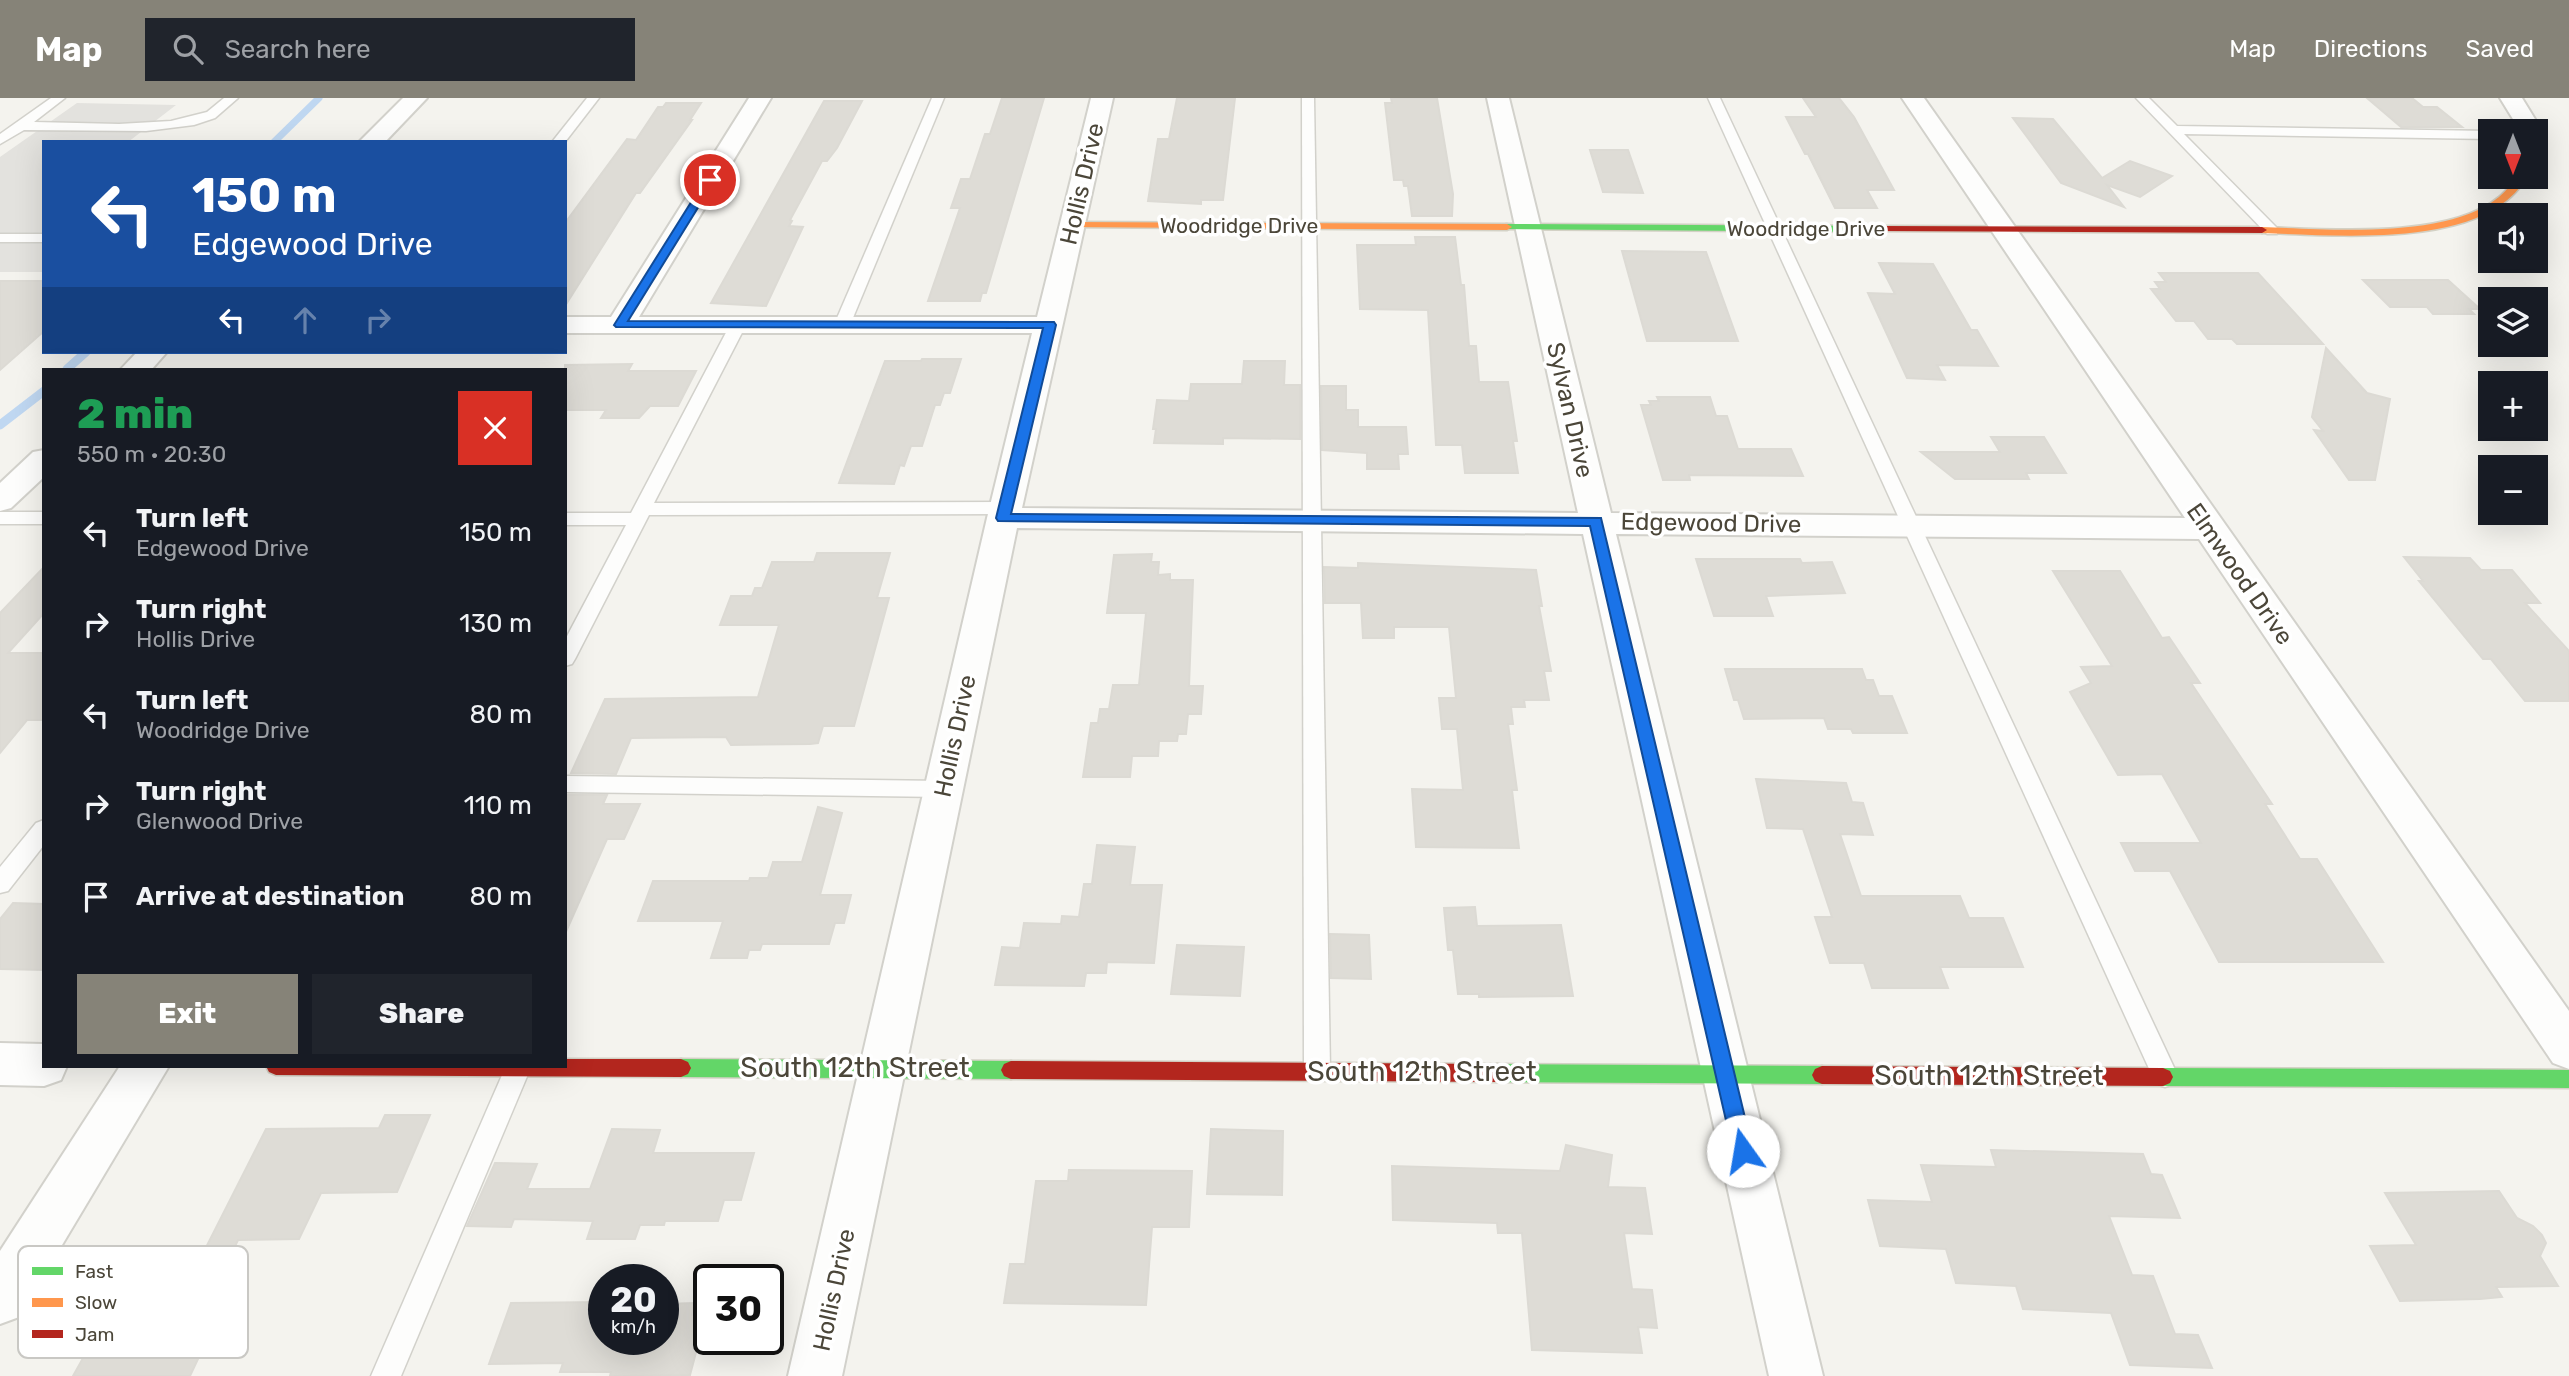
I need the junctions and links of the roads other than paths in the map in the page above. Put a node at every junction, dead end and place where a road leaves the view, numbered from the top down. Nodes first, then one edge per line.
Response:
1 (60, 98) edge
2 (232, 98) edge
3 (416, 98) edge
4 (593, 98) edge
5 (760, 98) edge
6 (938, 98) edge
7 (1102, 98) edge
8 (1308, 98) edge
9 (1498, 98) edge
10 (1714, 98) edge
11 (1913, 98) edge
12 (2142, 98) edge
13 (2511, 98) edge
14 (2524, 119) edge
15 (21, 126) junction
16 (2174, 130) junction
17 (2478, 135) edge
18 (0, 140) edge
19 (373, 140) edge
20 (560, 140) edge
21 (2515, 189) edge
22 (1072, 225) junction
23 (1310, 226) junction
24 (1527, 228) junction
25 (1776, 229) junction
26 (2003, 230) junction
27 (2272, 231) junction
28 (0, 238) edge
29 (42, 238) edge
30 (567, 325) edge
31 (620, 325) junction
32 (738, 325) junction
33 (842, 325) junction
34 (1050, 325) junction
35 (151, 354) edge
36 (136, 368) edge
37 (42, 460) edge
38 (0, 501) edge
39 (1005, 513) junction
40 (640, 514) junction
41 (0, 518) edge
42 (42, 518) edge
43 (567, 519) edge
44 (1310, 520) junction
45 (1596, 522) junction
46 (1911, 525) junction
47 (2209, 528) junction
48 (567, 655) edge
49 (567, 784) edge
50 (943, 789) junction
51 (42, 832) edge
52 (0, 884) edge
53 (2569, 1049) edge
54 (0, 1064) edge
55 (42, 1065) edge
56 (567, 1067) edge
57 (881, 1067) junction
58 (145, 1068) edge
59 (518, 1068) edge
60 (1317, 1070) junction
61 (1725, 1074) junction
62 (2165, 1076) junction
63 (2569, 1079) edge
64 (33, 1246) edge
65 (18, 1269) edge
66 (0, 1298) edge
67 (386, 1376) edge
68 (815, 1376) edge
69 (1796, 1376) edge

1 - 15 lane
2 - 15 lane
3 - 19 street
4 - 20 lane
5 - 31 street
6 - 33 lane
7 - 22 street, Hollis Drive
8 - 23 lane
9 - 24 street, Sylvan Drive
10 - 25 lane
11 - 26 street, Elmwood Drive
12 - 16 lane
13 - 14 street
15 - 18 lane
16 - 17 lane
16 - 27 lane
21 - 27 street, Woodridge Drive
22 - 23 street, Woodridge Drive
22 - 34 street, Hollis Drive
23 - 24 street, Woodridge Drive
23 - 44 lane
24 - 25 street, Woodridge Drive
24 - 45 street, Sylvan Drive
25 - 26 street, Woodridge Drive
25 - 46 lane
26 - 27 street, Woodridge Drive
26 - 47 street, Elmwood Drive
28 - 29 lane
30 - 31 street
31 - 32 street
32 - 33 street
32 - 40 lane
33 - 34 street
34 - 39 street, Hollis Drive
35 - 36 street
37 - 38 street
39 - 40 lane
39 - 44 street, Edgewood Drive
39 - 50 street, Hollis Drive
40 - 43 lane
40 - 48 lane
41 - 42 lane
44 - 45 street, Edgewood Drive
44 - 60 lane
45 - 46 street, Edgewood Drive
45 - 61 street, Sylvan Drive
46 - 47 street, Edgewood Drive
46 - 62 lane
47 - 53 street, Elmwood Drive
49 - 50 lane
50 - 57 street, Hollis Drive
51 - 52 lane
54 - 55 street
56 - 57 street, South 12th Street
57 - 60 street, South 12th Street
57 - 68 street, Hollis Drive
58 - 64 street
59 - 67 lane
60 - 61 street, South 12th Street
61 - 62 street, South 12th Street
61 - 69 street, Sylvan Drive
62 - 63 street, South 12th Street
65 - 66 street

